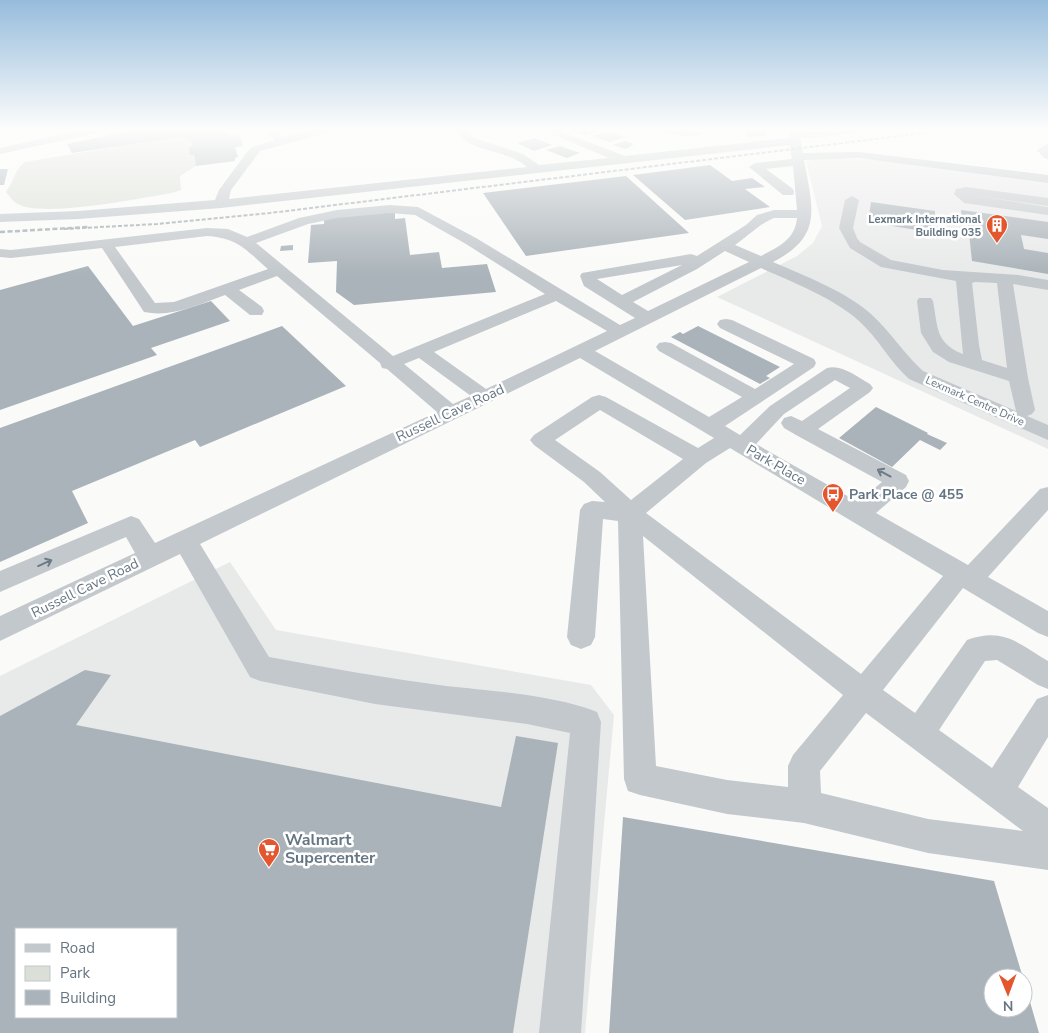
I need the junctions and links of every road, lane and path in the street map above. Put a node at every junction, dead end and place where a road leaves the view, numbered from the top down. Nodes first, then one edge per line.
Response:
1 (234, 178) edge
2 (453, 178) edge
3 (765, 178) edge
4 (791, 178) edge
5 (784, 199) junction
6 (852, 200) dead end
7 (1048, 202) edge
8 (221, 204) junction
9 (1048, 211) edge
10 (803, 214) junction
11 (0, 218) edge
12 (246, 242) junction
13 (108, 244) junction
14 (724, 244) junction
15 (4, 255) edge
16 (702, 258) junction
17 (761, 262) junction
18 (280, 270) junction
19 (972, 277) junction
20 (1004, 279) junction
21 (1048, 285) edge
22 (228, 289) junction
23 (556, 296) junction
24 (925, 301) dead end
25 (621, 302) junction
26 (256, 311) dead end
27 (648, 318) junction
28 (726, 324) dead end
29 (620, 332) junction
30 (665, 347) dead end
31 (420, 351) junction
32 (581, 351) junction
33 (974, 363) junction
34 (390, 364) junction
35 (1018, 378) junction
36 (962, 395) junction
37 (485, 397) junction
38 (756, 397) junction
39 (1025, 410) junction
40 (775, 412) junction
41 (451, 413) junction
42 (1048, 414) edge
43 (710, 426) junction
44 (802, 430) junction
45 (1048, 433) edge
46 (736, 442) junction
47 (698, 458) junction
48 (1048, 495) edge
49 (630, 512) junction
50 (860, 514) junction
51 (184, 540) junction
52 (150, 556) junction
53 (965, 576) junction
54 (0, 582) edge
55 (1048, 624) edge
56 (0, 628) edge
57 (581, 636) dead end
58 (1048, 676) edge
59 (863, 693) junction
60 (1048, 709) edge
61 (919, 733) junction
62 (996, 791) junction
63 (804, 806) junction
64 (1048, 829) edge
65 (1048, 852) edge
66 (560, 1033) edge

1 - 8 street
2 - 8 street
3 - 5 street
4 - 5 street, Russell Cave Road
5 - 10 street, Russell Cave Road
5 - 10 street
5 - 14 street
6 - 19 street
7 - 9 street
8 - 11 street
10 - 17 street, Russell Cave Road
12 - 13 street
12 - 18 street
12 - 23 street
13 - 15 street
13 - 22 street
14 - 16 street
14 - 17 street, Lexmark Centre Drive
16 - 25 street
16 - 25 street
17 - 27 street, Russell Cave Road
17 - 36 street, Lexmark Centre Drive
18 - 22 street
18 - 34 street
19 - 20 street
19 - 33 street
20 - 21 street
20 - 35 street
22 - 26 street
23 - 29 street
23 - 31 street
24 - 33 street
25 - 27 street
27 - 29 street, Russell Cave Road
28 - 38 street
29 - 32 street, Russell Cave Road
30 - 38 street
31 - 34 street
31 - 37 street
32 - 37 street, Russell Cave Road
32 - 43 street, Park Place
33 - 35 street
34 - 41 street
35 - 39 street
36 - 39 street
36 - 45 street, Lexmark Centre Drive
37 - 41 street, Russell Cave Road
38 - 43 street
39 - 42 street
40 - 44 street
40 - 44 street
40 - 46 street
41 - 51 street, Russell Cave Road
43 - 46 street, Park Place
50 -> 44 street
46 - 47 street
46 - 50 street, Park Place
47 - 49 street
47 - 49 street
48 - 53 street
49 - 57 street
49 - 59 street
49 - 63 street
50 - 53 street, Park Place
51 - 52 street, Russell Cave Road
51 - 66 street
54 -> 52 street
52 - 56 street, Russell Cave Road
53 - 55 street, Park Place
53 - 59 street
58 - 61 street
59 - 61 street
59 - 63 street
60 - 62 street
61 - 62 street
62 - 64 street
63 - 65 street

